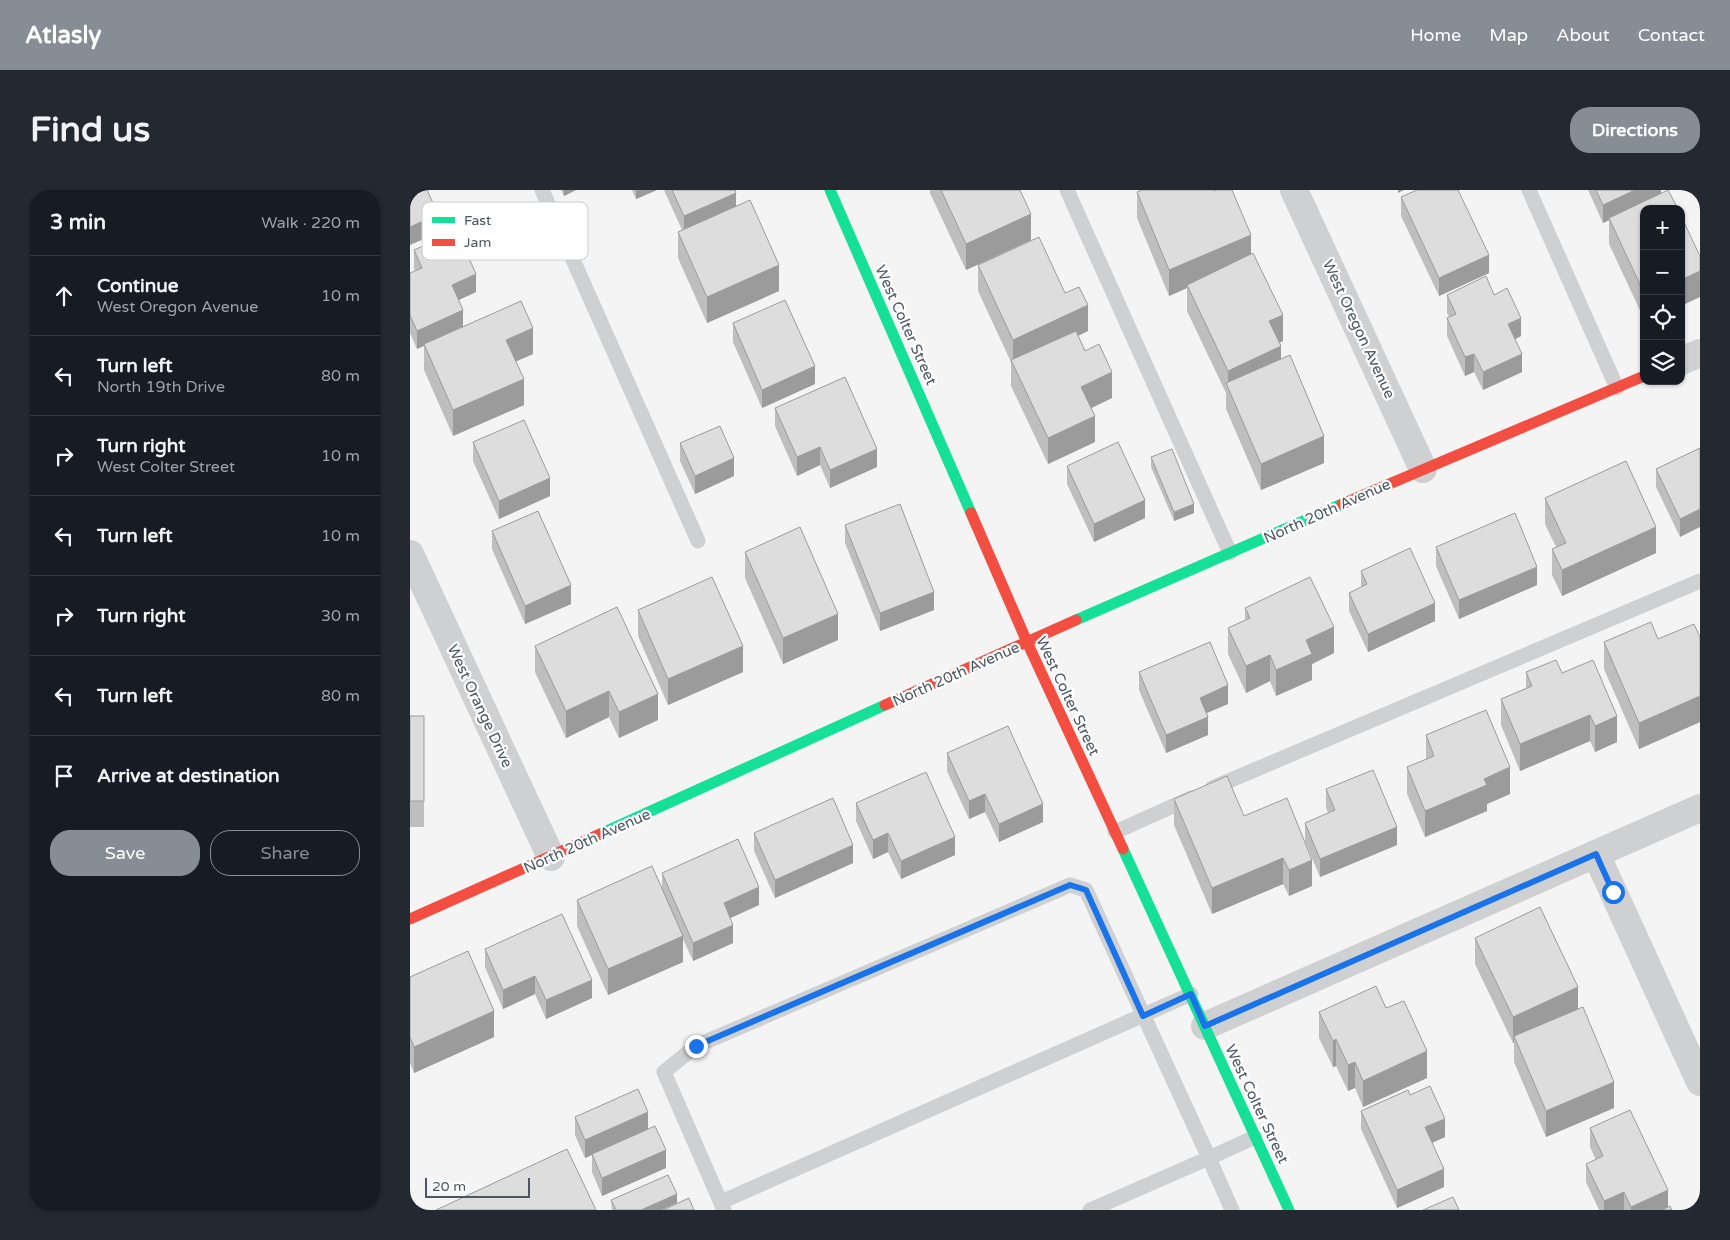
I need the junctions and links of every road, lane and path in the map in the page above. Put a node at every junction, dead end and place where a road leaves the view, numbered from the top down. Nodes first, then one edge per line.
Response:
1 (542, 190) edge
2 (830, 190) edge
3 (1067, 190) edge
4 (1294, 190) edge
5 (1529, 190) edge
6 (547, 202) edge
7 (573, 260) edge
8 (1700, 353) edge
9 (1685, 359) edge
10 (1640, 378) edge
11 (1617, 388) junction
12 (1423, 469) junction
13 (698, 541) dead end
14 (1230, 553) junction
15 (410, 554) edge
16 (1700, 581) edge
17 (1027, 642) junction
18 (1700, 808) edge
19 (1115, 832) junction
20 (1596, 854) junction
21 (551, 857) junction
22 (410, 919) edge
23 (1191, 994) junction
24 (1143, 1016) junction
25 (1205, 1026) junction
26 (1700, 1082) edge
27 (1255, 1137) junction
28 (1209, 1158) junction
29 (723, 1206) edge
30 (1090, 1210) edge
31 (1232, 1210) edge
32 (1289, 1210) edge

1 - 6 lane
2 - 17 street, West Colter Street
3 - 14 lane
4 - 12 street, West Oregon Avenue
5 - 11 lane
7 - 13 lane
8 - 9 street
10 - 11 street, North 20th Avenue
11 - 12 street, North 20th Avenue
12 - 14 street, North 20th Avenue
14 - 17 street, North 20th Avenue
15 - 21 street, West Orange Drive
16 - 19 lane
17 - 19 street, West Colter Street
17 - 21 street, North 20th Avenue
18 - 20 street
19 - 23 street, West Colter Street
20 - 25 street
20 - 26 street
21 - 22 street, North 20th Avenue
23 - 24 lane
23 - 25 street, West Colter Street
24 - 28 lane
24 - 29 lane
24 - 29 lane
25 - 27 street, West Colter Street
27 - 28 lane
27 - 32 street, West Colter Street
28 - 30 lane
28 - 31 lane

